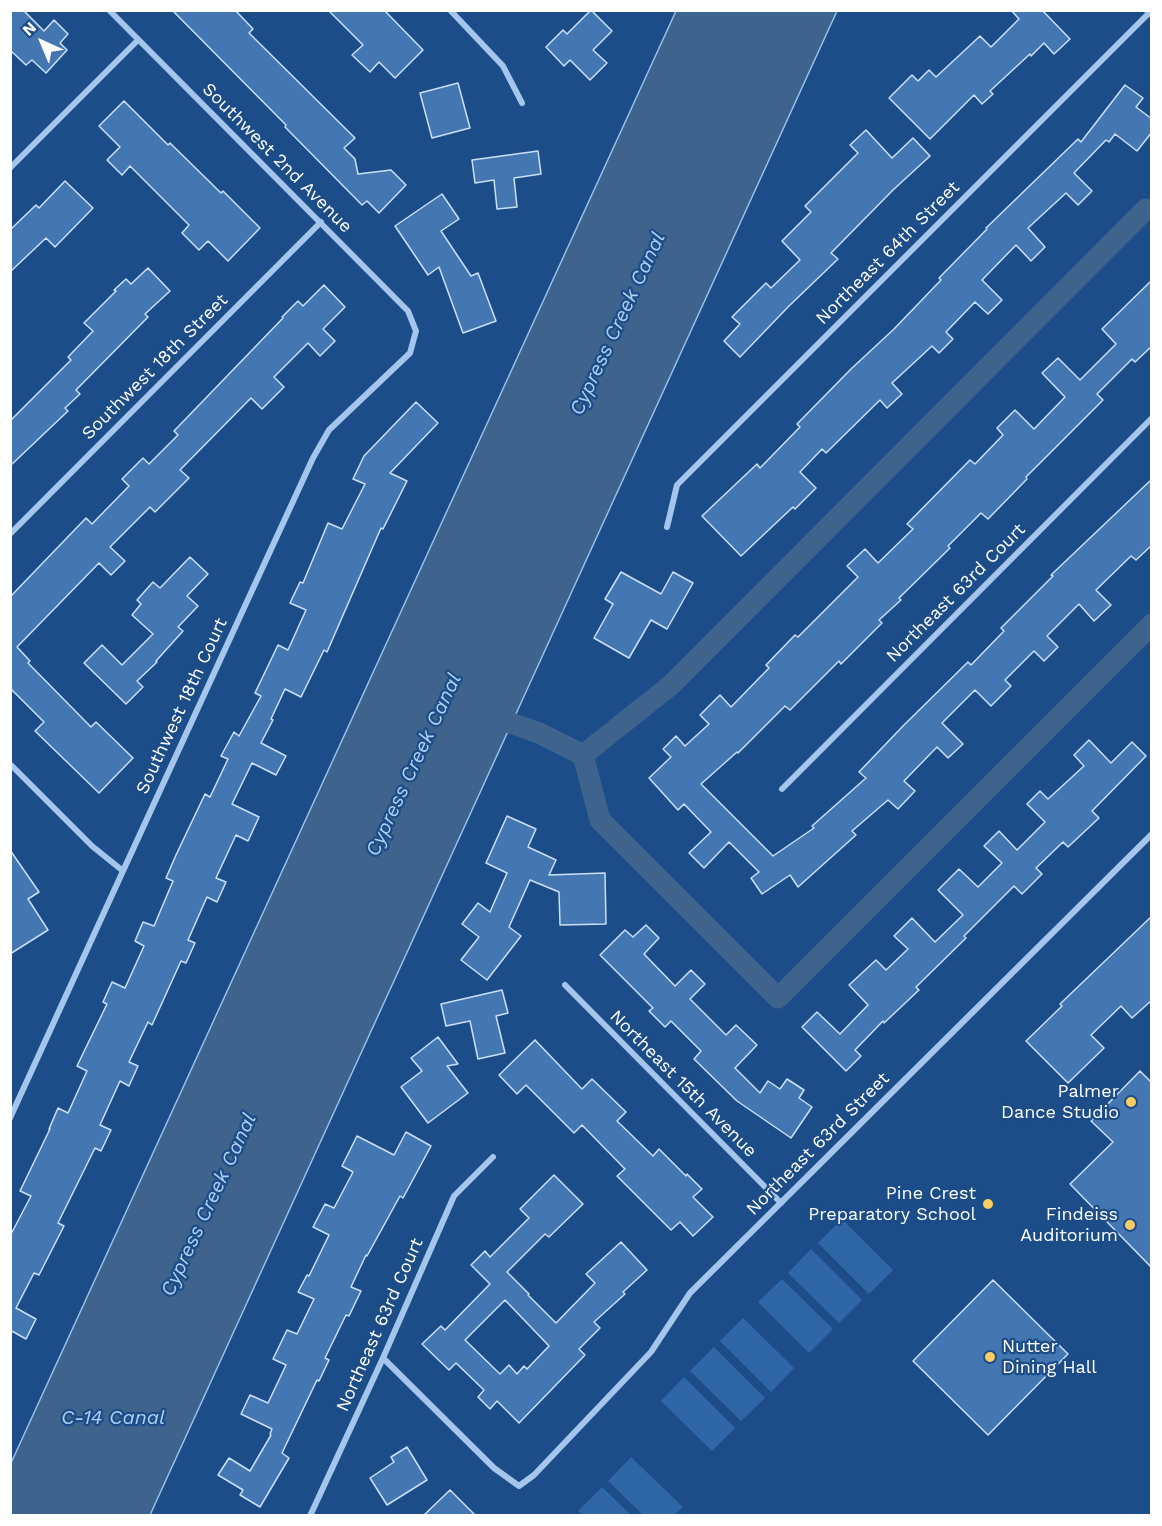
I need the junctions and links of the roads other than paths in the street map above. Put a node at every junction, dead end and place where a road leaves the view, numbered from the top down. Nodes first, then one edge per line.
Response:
1 (109, 10) edge
2 (450, 10) edge
3 (1150, 12) edge
4 (138, 40) junction
5 (522, 103) dead end
6 (10, 168) edge
7 (321, 222) junction
8 (416, 331) joint
9 (1152, 418) edge
10 (668, 527) dead end
11 (10, 534) edge
12 (10, 764) edge
13 (782, 789) dead end
14 (1152, 834) edge
15 (123, 871) junction
16 (565, 985) dead end
17 (10, 1118) edge
18 (493, 1157) dead end
19 (781, 1203) junction
20 (383, 1358) junction
21 (310, 1515) edge

1 - 4 street, Southwest 2nd Avenue
2 - 5 street
3 - 10 street, Northeast 64th Street
4 - 6 street
4 - 7 street, Southwest 2nd Avenue
7 - 8 street, Southwest 2nd Avenue
7 - 11 street, Southwest 18th Street
8 - 15 street, Southwest 18th Court
9 - 13 street, Northeast 63rd Court
12 - 15 street
14 - 19 street, Northeast 63rd Street
15 - 17 street, Southwest 18th Court
16 - 19 street, Northeast 15th Avenue
18 - 20 street, Northeast 63rd Court
19 - 20 street, Northeast 63rd Street
20 - 21 street, Northeast 63rd Court

